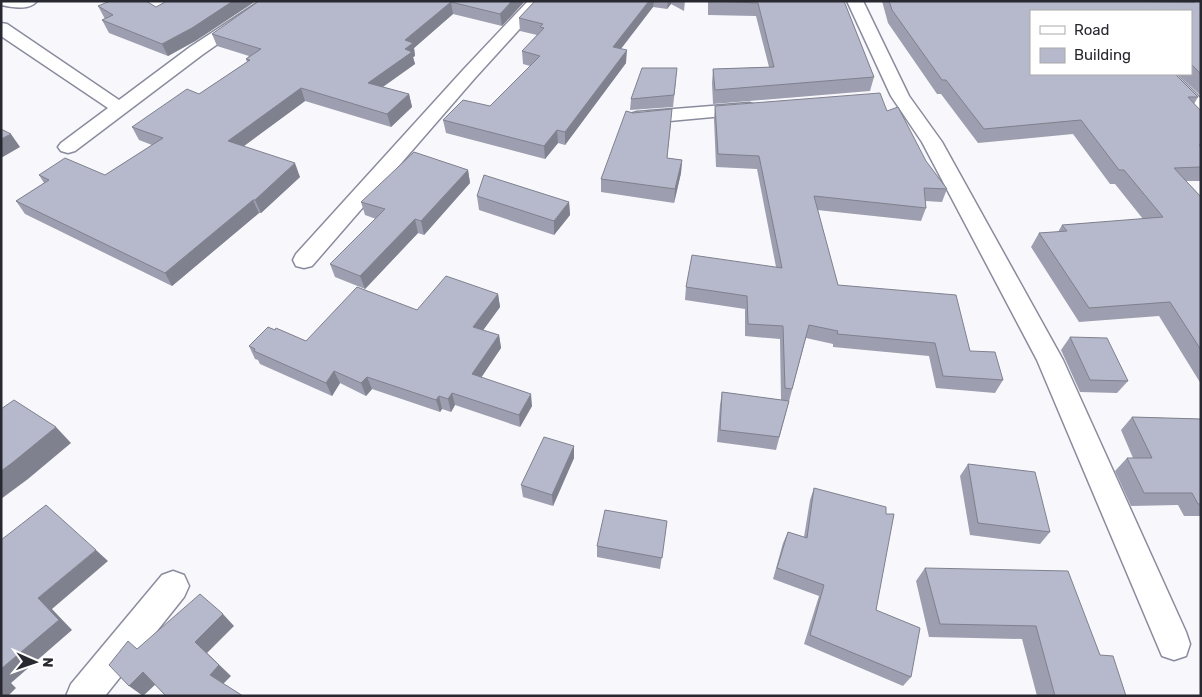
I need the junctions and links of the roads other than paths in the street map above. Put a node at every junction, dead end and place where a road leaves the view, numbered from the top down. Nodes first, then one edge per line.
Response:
1 (6, 1) edge
2 (30, 1) edge
3 (271, 1) edge
4 (537, 1) edge
5 (855, 1) edge
6 (1, 28) edge
7 (1167, 75) edge
8 (763, 108) edge
9 (121, 109) junction
10 (1201, 110) edge
11 (632, 118) edge
12 (68, 147) dead end
13 (304, 260) dead end
14 (173, 586) dead end
15 (1174, 644) dead end
16 (83, 696) edge

1 - 2 street
3 - 9 street
4 - 13 street
5 - 15 street
6 - 9 street
7 - 10 street
8 - 11 street
9 - 12 street
14 - 16 street

